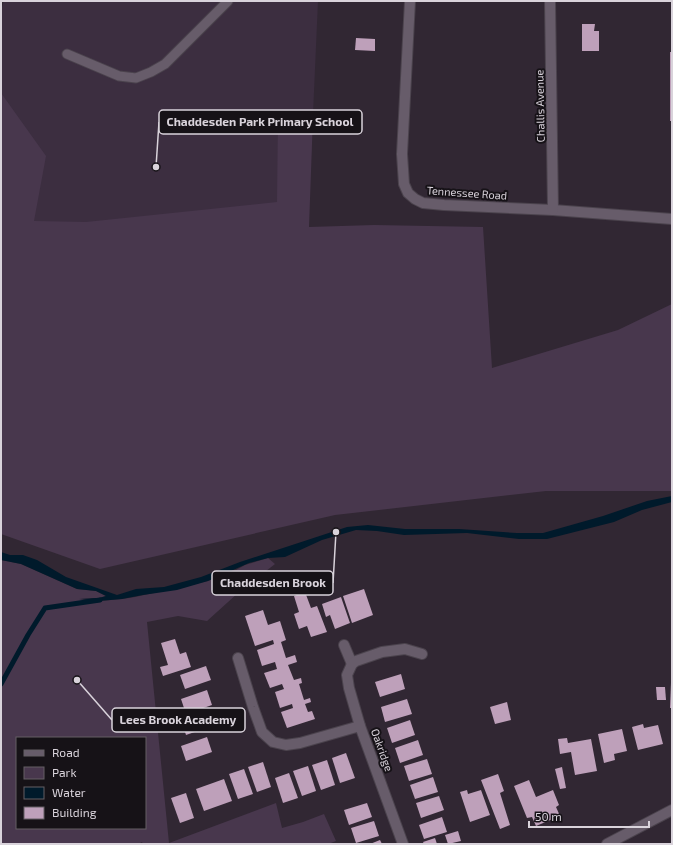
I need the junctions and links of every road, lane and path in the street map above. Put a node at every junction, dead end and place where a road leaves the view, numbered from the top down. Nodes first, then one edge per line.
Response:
1 (228, 1) edge
2 (410, 1) edge
3 (550, 1) edge
4 (67, 54) dead end
5 (553, 210) junction
6 (672, 219) edge
7 (344, 645) dead end
8 (422, 654) dead end
9 (238, 658) dead end
10 (352, 664) junction
11 (360, 726) junction
12 (672, 810) edge
13 (403, 844) edge
14 (607, 844) edge

1 - 4 lane
2 - 5 street, Tennessee Road
3 - 5 street, Challis Avenue
5 - 6 street, Tennessee Road
7 - 10 street
8 - 10 street
9 - 11 street
10 - 11 street, Oakridge
11 - 13 street, Oakridge
12 - 14 street

